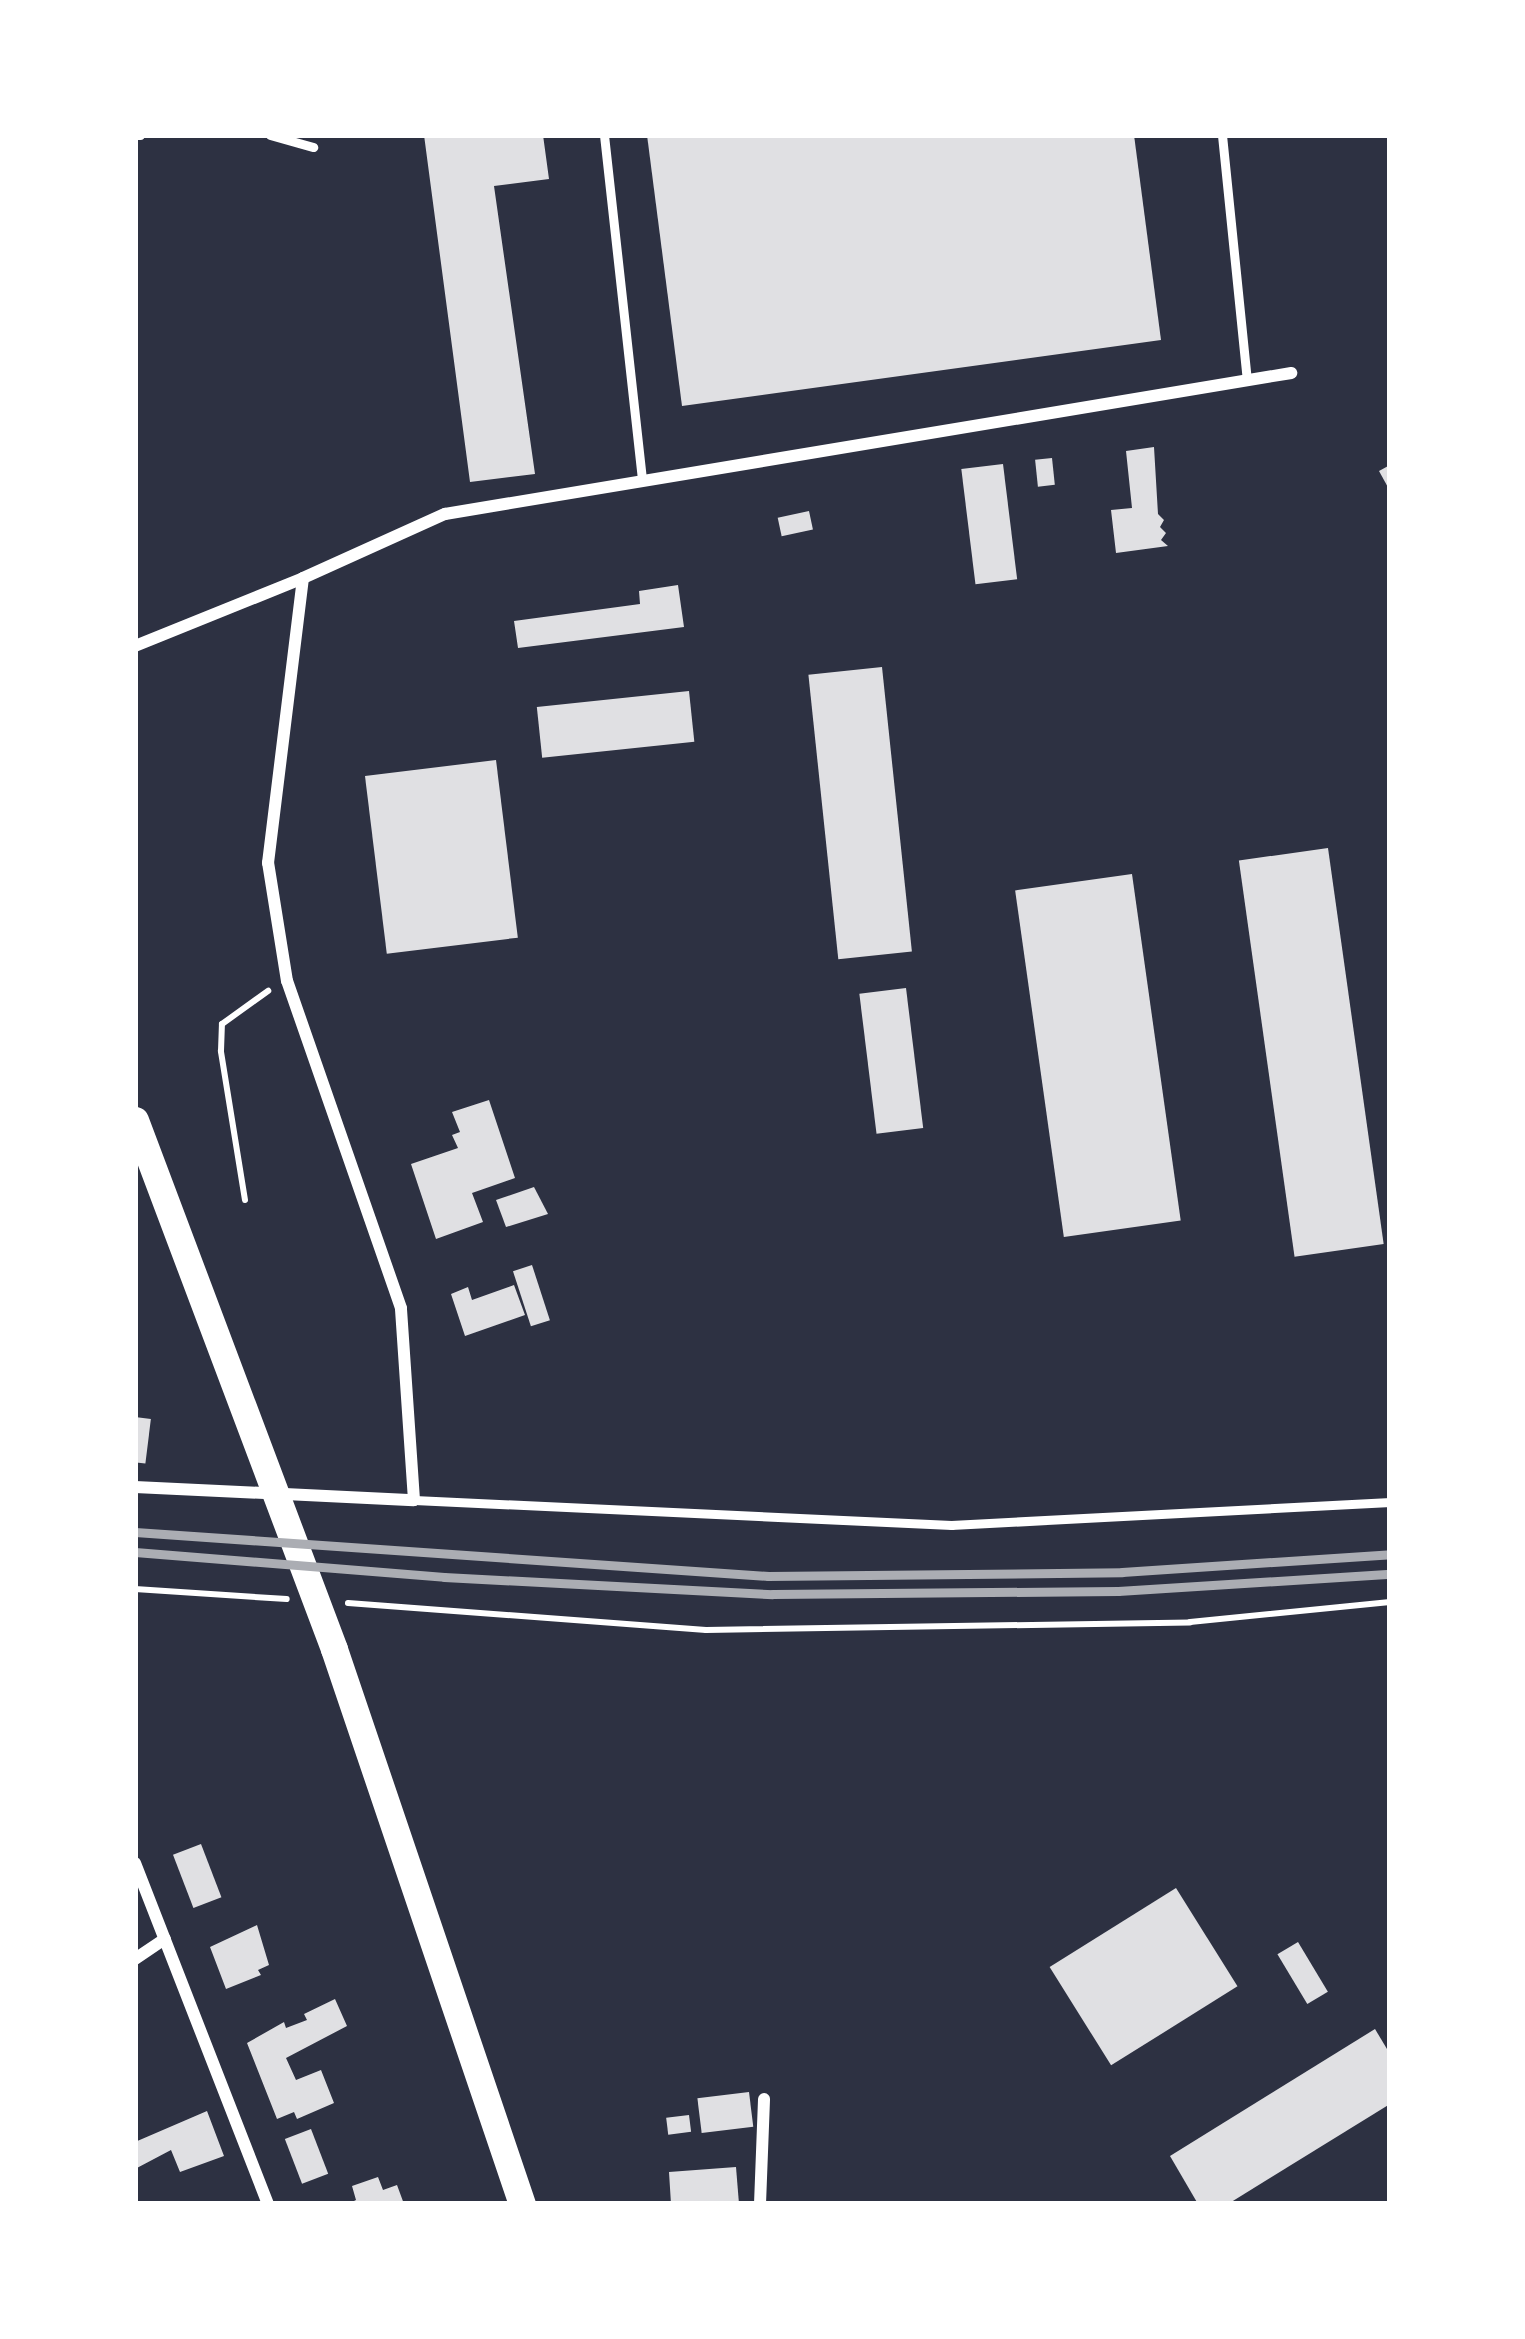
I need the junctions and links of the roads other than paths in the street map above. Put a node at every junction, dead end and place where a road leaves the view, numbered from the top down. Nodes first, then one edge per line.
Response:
1 (270, 135) edge
2 (604, 135) edge
3 (1222, 135) edge
4 (313, 147) dead end
5 (1291, 373) dead end
6 (1247, 381) junction
7 (642, 482) junction
8 (303, 578) junction
9 (135, 646) edge
10 (135, 1120) edge
11 (135, 1487) edge
12 (414, 1500) junction
13 (1390, 1502) edge
14 (135, 1863) edge
15 (165, 1940) junction
16 (135, 1959) edge
17 (764, 2099) dead end
18 (268, 2204) edge
19 (522, 2204) edge
20 (760, 2204) edge

1 - 4 lane
2 - 7 lane
3 - 6 lane
5 - 6 street
6 - 7 street
7 - 8 street
8 - 9 street
8 - 12 street
10 - 19 main road
11 - 12 street
12 - 13 lane
14 - 15 street
15 - 16 street
15 - 18 street
17 - 20 street

